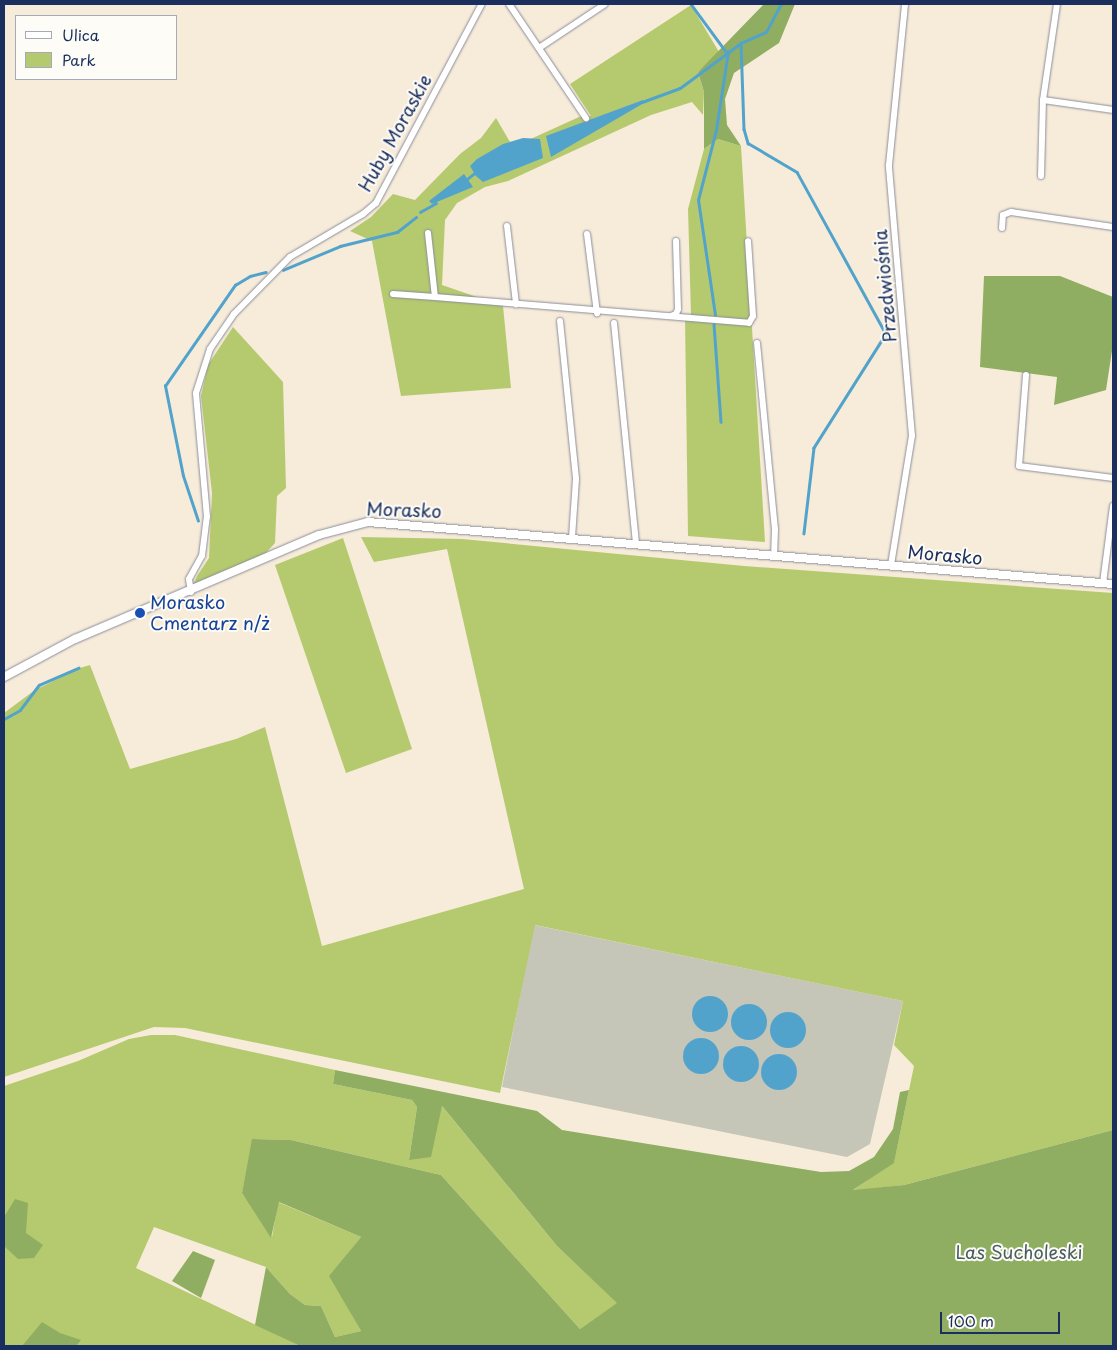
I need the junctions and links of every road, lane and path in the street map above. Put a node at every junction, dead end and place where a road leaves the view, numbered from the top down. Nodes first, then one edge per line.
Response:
1 (482, 4) edge
2 (509, 4) edge
3 (605, 4) edge
4 (905, 4) edge
5 (1057, 4) edge
6 (539, 48) junction
7 (1044, 100) junction
8 (1113, 110) edge
9 (586, 118) dead end
10 (1041, 176) dead end
11 (507, 226) dead end
12 (1113, 227) edge
13 (1002, 228) dead end
14 (428, 233) dead end
15 (587, 234) dead end
16 (676, 241) dead end
17 (748, 241) dead end
18 (393, 294) dead end
19 (435, 297) junction
20 (516, 304) junction
21 (597, 313) junction
22 (669, 317) junction
23 (560, 321) dead end
24 (614, 323) dead end
25 (757, 343) dead end
26 (1026, 375) dead end
27 (1113, 478) edge
28 (1113, 506) edge
29 (572, 538) junction
30 (636, 544) junction
31 (774, 555) junction
32 (891, 565) junction
33 (1103, 583) junction
34 (1113, 584) edge
35 (191, 592) junction
36 (4, 676) edge

1 - 35 street, Huby Moraskie
2 - 6 street
3 - 6 street
4 - 32 street, Przedwiośnia
5 - 7 street
6 - 9 street
7 - 8 street
7 - 10 street
11 - 20 street
12 - 13 street
14 - 19 street
15 - 21 street
16 - 22 street
17 - 22 street
18 - 19 street
19 - 20 street
20 - 21 street
21 - 22 street
23 - 29 street
24 - 30 street
25 - 31 street
26 - 27 street
28 - 33 street
29 - 30 street, Morasko
29 - 35 street, Morasko
30 - 31 street, Morasko
31 - 32 street, Morasko
32 - 33 street, Morasko
33 - 34 street, Morasko
35 - 36 street, Morasko

